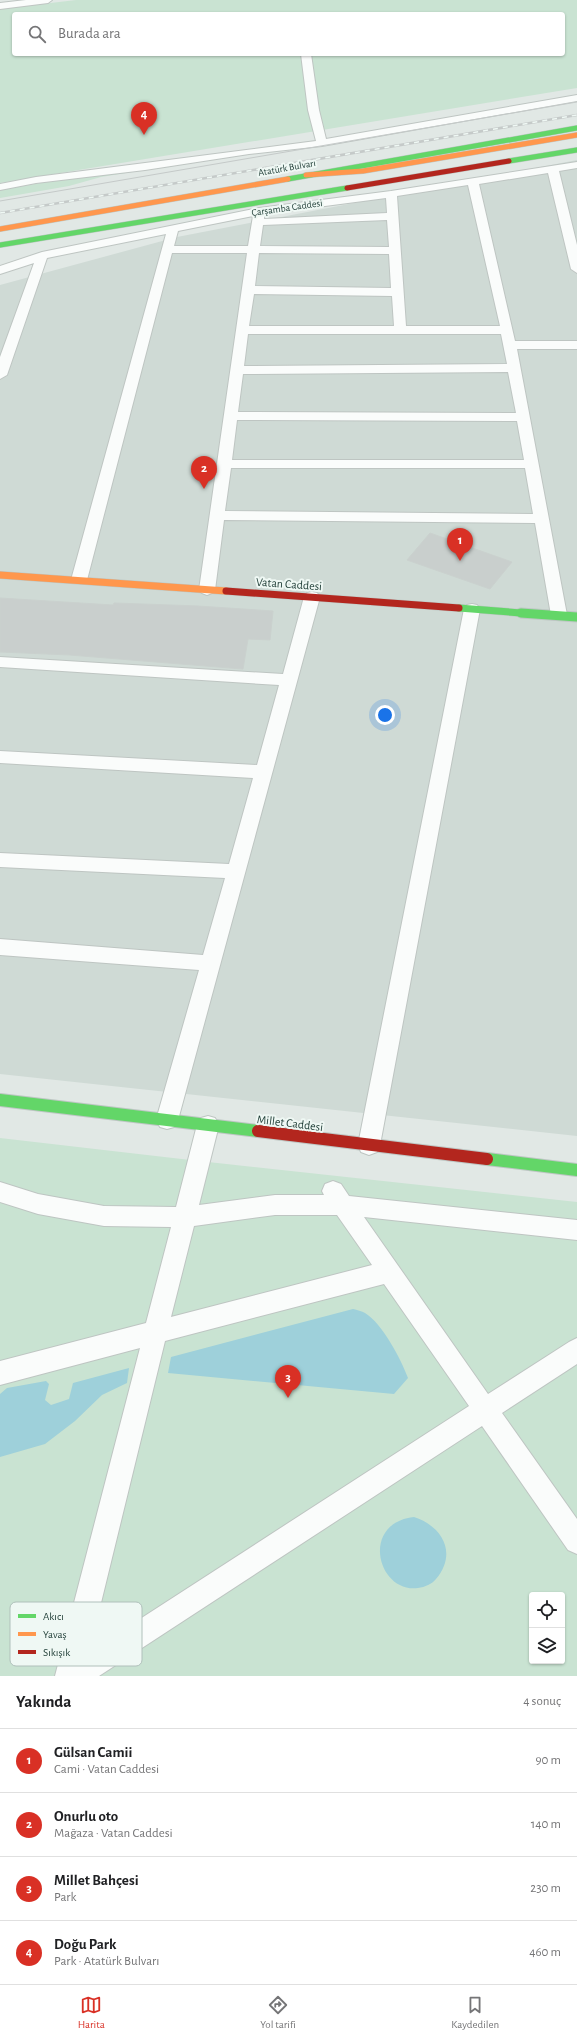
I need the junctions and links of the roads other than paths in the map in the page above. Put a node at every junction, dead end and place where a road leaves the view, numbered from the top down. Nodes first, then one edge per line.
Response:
1 (48, 0) edge
2 (0, 6) edge
3 (306, 56) edge
4 (577, 98) edge
5 (577, 128) edge
6 (577, 135) edge
7 (322, 142) junction
8 (577, 150) edge
9 (577, 165) edge
10 (553, 170) junction
11 (306, 176) junction
12 (473, 181) junction
13 (0, 187) edge
14 (391, 194) junction
15 (258, 216) junction
16 (392, 216) junction
17 (173, 228) junction
18 (0, 229) edge
19 (0, 245) edge
20 (168, 249) junction
21 (253, 251) junction
22 (394, 251) junction
23 (42, 256) junction
24 (577, 269) edge
25 (0, 270) edge
26 (248, 290) junction
27 (397, 292) junction
28 (242, 330) junction
29 (400, 330) junction
30 (507, 330) junction
31 (510, 345) junction
32 (577, 345) edge
33 (514, 368) junction
34 (237, 370) junction
35 (0, 375) edge
36 (230, 416) junction
37 (523, 417) junction
38 (224, 464) junction
39 (532, 464) junction
40 (217, 516) junction
41 (542, 519) junction
42 (0, 574) edge
43 (79, 580) junction
44 (207, 590) junction
45 (312, 597) junction
46 (472, 609) junction
47 (559, 616) junction
48 (577, 617) edge
49 (0, 662) edge
50 (289, 680) junction
51 (0, 757) edge
52 (264, 772) junction
53 (0, 860) edge
54 (236, 871) junction
55 (0, 947) edge
56 (211, 964) junction
57 (0, 1100) edge
58 (167, 1120) junction
59 (208, 1125) junction
60 (369, 1145) junction
61 (577, 1170) edge
62 (0, 1192) edge
63 (337, 1198) junction
64 (185, 1217) junction
65 (577, 1230) edge
66 (388, 1272) junction
67 (156, 1332) junction
68 (577, 1350) edge
69 (0, 1373) edge
70 (485, 1409) junction
71 (577, 1541) edge
72 (88, 1602) edge
73 (142, 1632) edge
74 (72, 1666) edge
75 (90, 1666) edge
76 (69, 1676) edge
77 (75, 1676) edge

1 - 2 street
3 - 7 street
4 - 7 street
5 - 11 main road, Atatürk Bulvarı
6 - 11 main road
7 - 13 street
8 - 19 main road
9 - 10 street, Çarşamba Caddesi
10 - 12 street, Çarşamba Caddesi
10 - 24 street
11 - 18 main road, Atatürk Bulvarı
12 - 14 street, Çarşamba Caddesi
12 - 30 street
14 - 15 street, Çarşamba Caddesi
14 - 16 street
15 - 16 street
15 - 17 street, Çarşamba Caddesi
15 - 21 street
16 - 22 street
17 - 20 street
17 - 23 street, Çarşamba Caddesi
20 - 21 street
20 - 43 street
21 - 22 street
21 - 26 street
22 - 27 street
23 - 25 street, Çarşamba Caddesi
23 - 35 street
26 - 27 street
26 - 28 street
27 - 29 street
28 - 29 street
28 - 34 street
29 - 30 street
30 - 31 street
31 - 32 street
31 - 33 street
33 - 34 street
33 - 37 street
34 - 36 street
36 - 37 street
36 - 38 street
37 - 39 street
38 - 39 street
38 - 40 street
39 - 41 street
40 - 41 street
40 - 44 street
41 - 47 street
42 - 43 main road, Vatan Caddesi
43 - 44 main road, Vatan Caddesi
44 - 45 main road, Vatan Caddesi
45 - 46 main road, Vatan Caddesi
45 - 50 street
46 - 47 main road, Vatan Caddesi
46 - 60 street
47 - 48 main road, Vatan Caddesi
49 - 50 street
50 - 52 street
51 - 52 street
52 - 54 street
53 - 54 street
54 - 56 street
55 - 56 street
56 - 58 street
57 - 58 main road, Millet Caddesi
58 - 59 main road, Millet Caddesi
59 - 60 main road, Millet Caddesi
59 - 64 street
60 - 61 main road, Millet Caddesi
62 - 64 street
63 - 64 street
63 - 65 street
63 - 66 street
64 - 67 street
66 - 67 street
66 - 70 street
67 - 69 street
67 - 72 street
68 - 70 street
70 - 71 street
70 - 73 street
74 - 76 street
75 - 77 street

